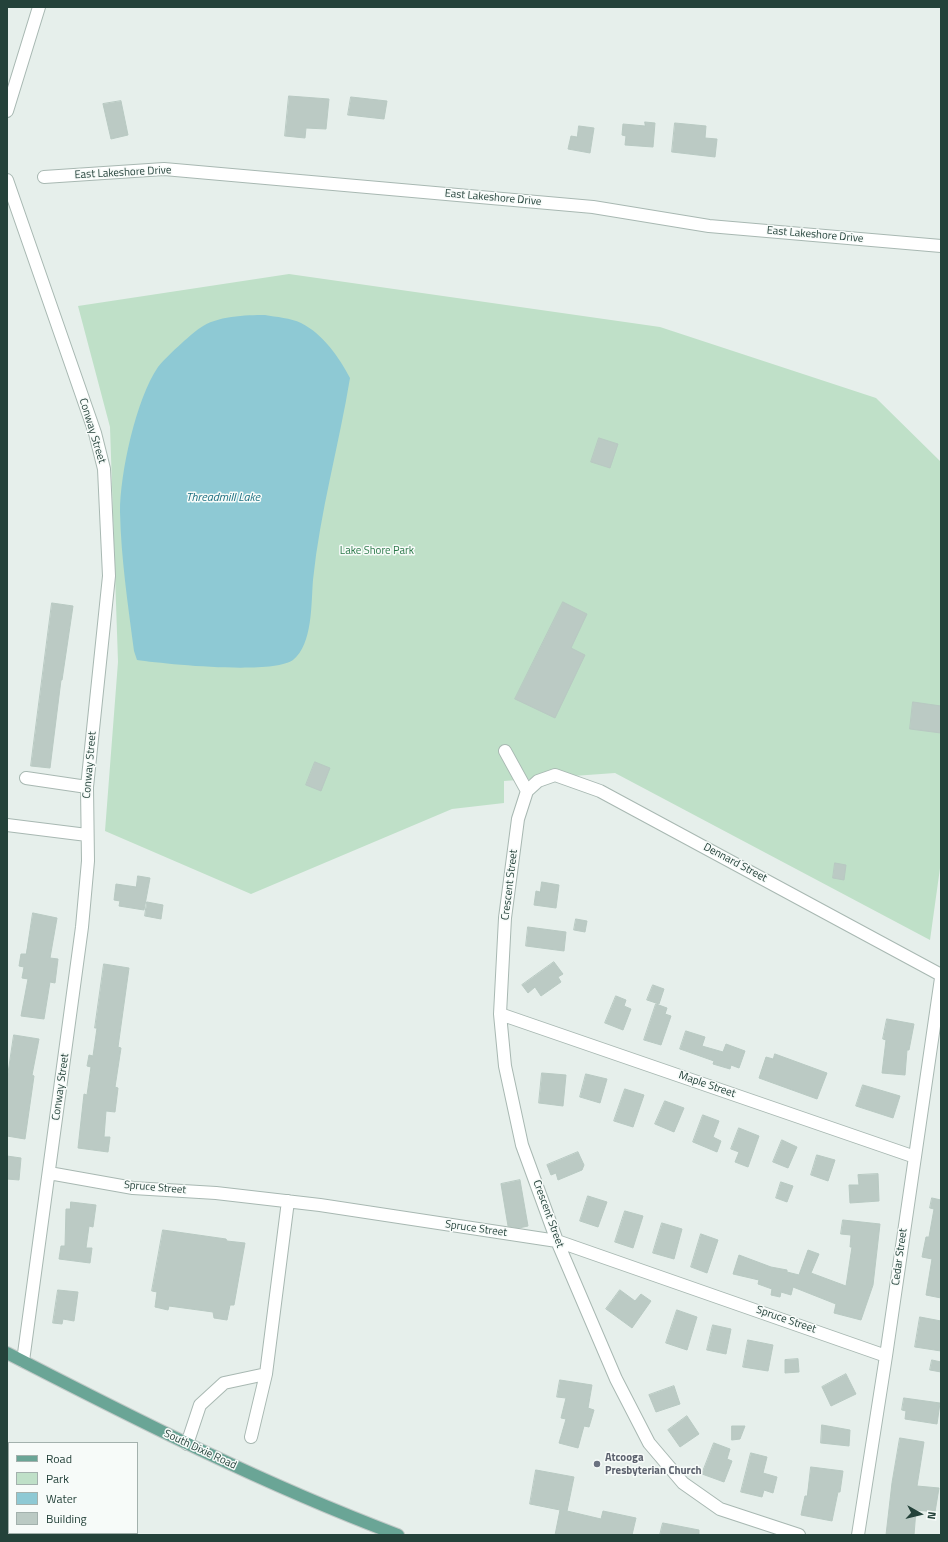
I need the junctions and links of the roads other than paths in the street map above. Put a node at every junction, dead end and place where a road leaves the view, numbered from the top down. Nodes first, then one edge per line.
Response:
1 (39, 7) edge
2 (7, 111) edge
3 (44, 177) dead end
4 (7, 180) edge
5 (941, 246) edge
6 (505, 751) dead end
7 (26, 778) dead end
8 (87, 787) junction
9 (527, 791) junction
10 (7, 825) edge
11 (87, 835) junction
12 (941, 977) edge
13 (500, 1014) junction
14 (914, 1157) junction
15 (49, 1173) junction
16 (288, 1201) junction
17 (557, 1241) junction
18 (7, 1353) edge
19 (886, 1356) junction
20 (23, 1361) junction
21 (266, 1374) junction
22 (251, 1437) dead end
23 (187, 1444) junction
24 (398, 1535) edge
25 (799, 1535) edge
26 (858, 1535) edge

1 - 2 street
3 - 5 street, East Lakeshore Drive
4 - 8 street, Conway Street
6 - 9 street
7 - 8 street
8 - 11 street, Conway Street
9 - 12 street, Dennard Street
9 - 13 street, Crescent Street
10 - 11 street
11 - 15 street, Conway Street
12 - 14 street, Cedar Street
13 - 14 street, Maple Street
13 - 17 street, Crescent Street
14 - 19 street, Cedar Street
15 - 16 street, Spruce Street
15 - 20 street, Conway Street
16 - 17 street, Spruce Street
16 - 21 street
17 - 19 street, Spruce Street
17 - 25 street, Crescent Street
18 - 20 main road, South Dixie Road
19 - 26 street, Cedar Street
20 - 23 main road, South Dixie Road
21 - 22 street
21 - 23 street
23 - 24 main road, South Dixie Road

